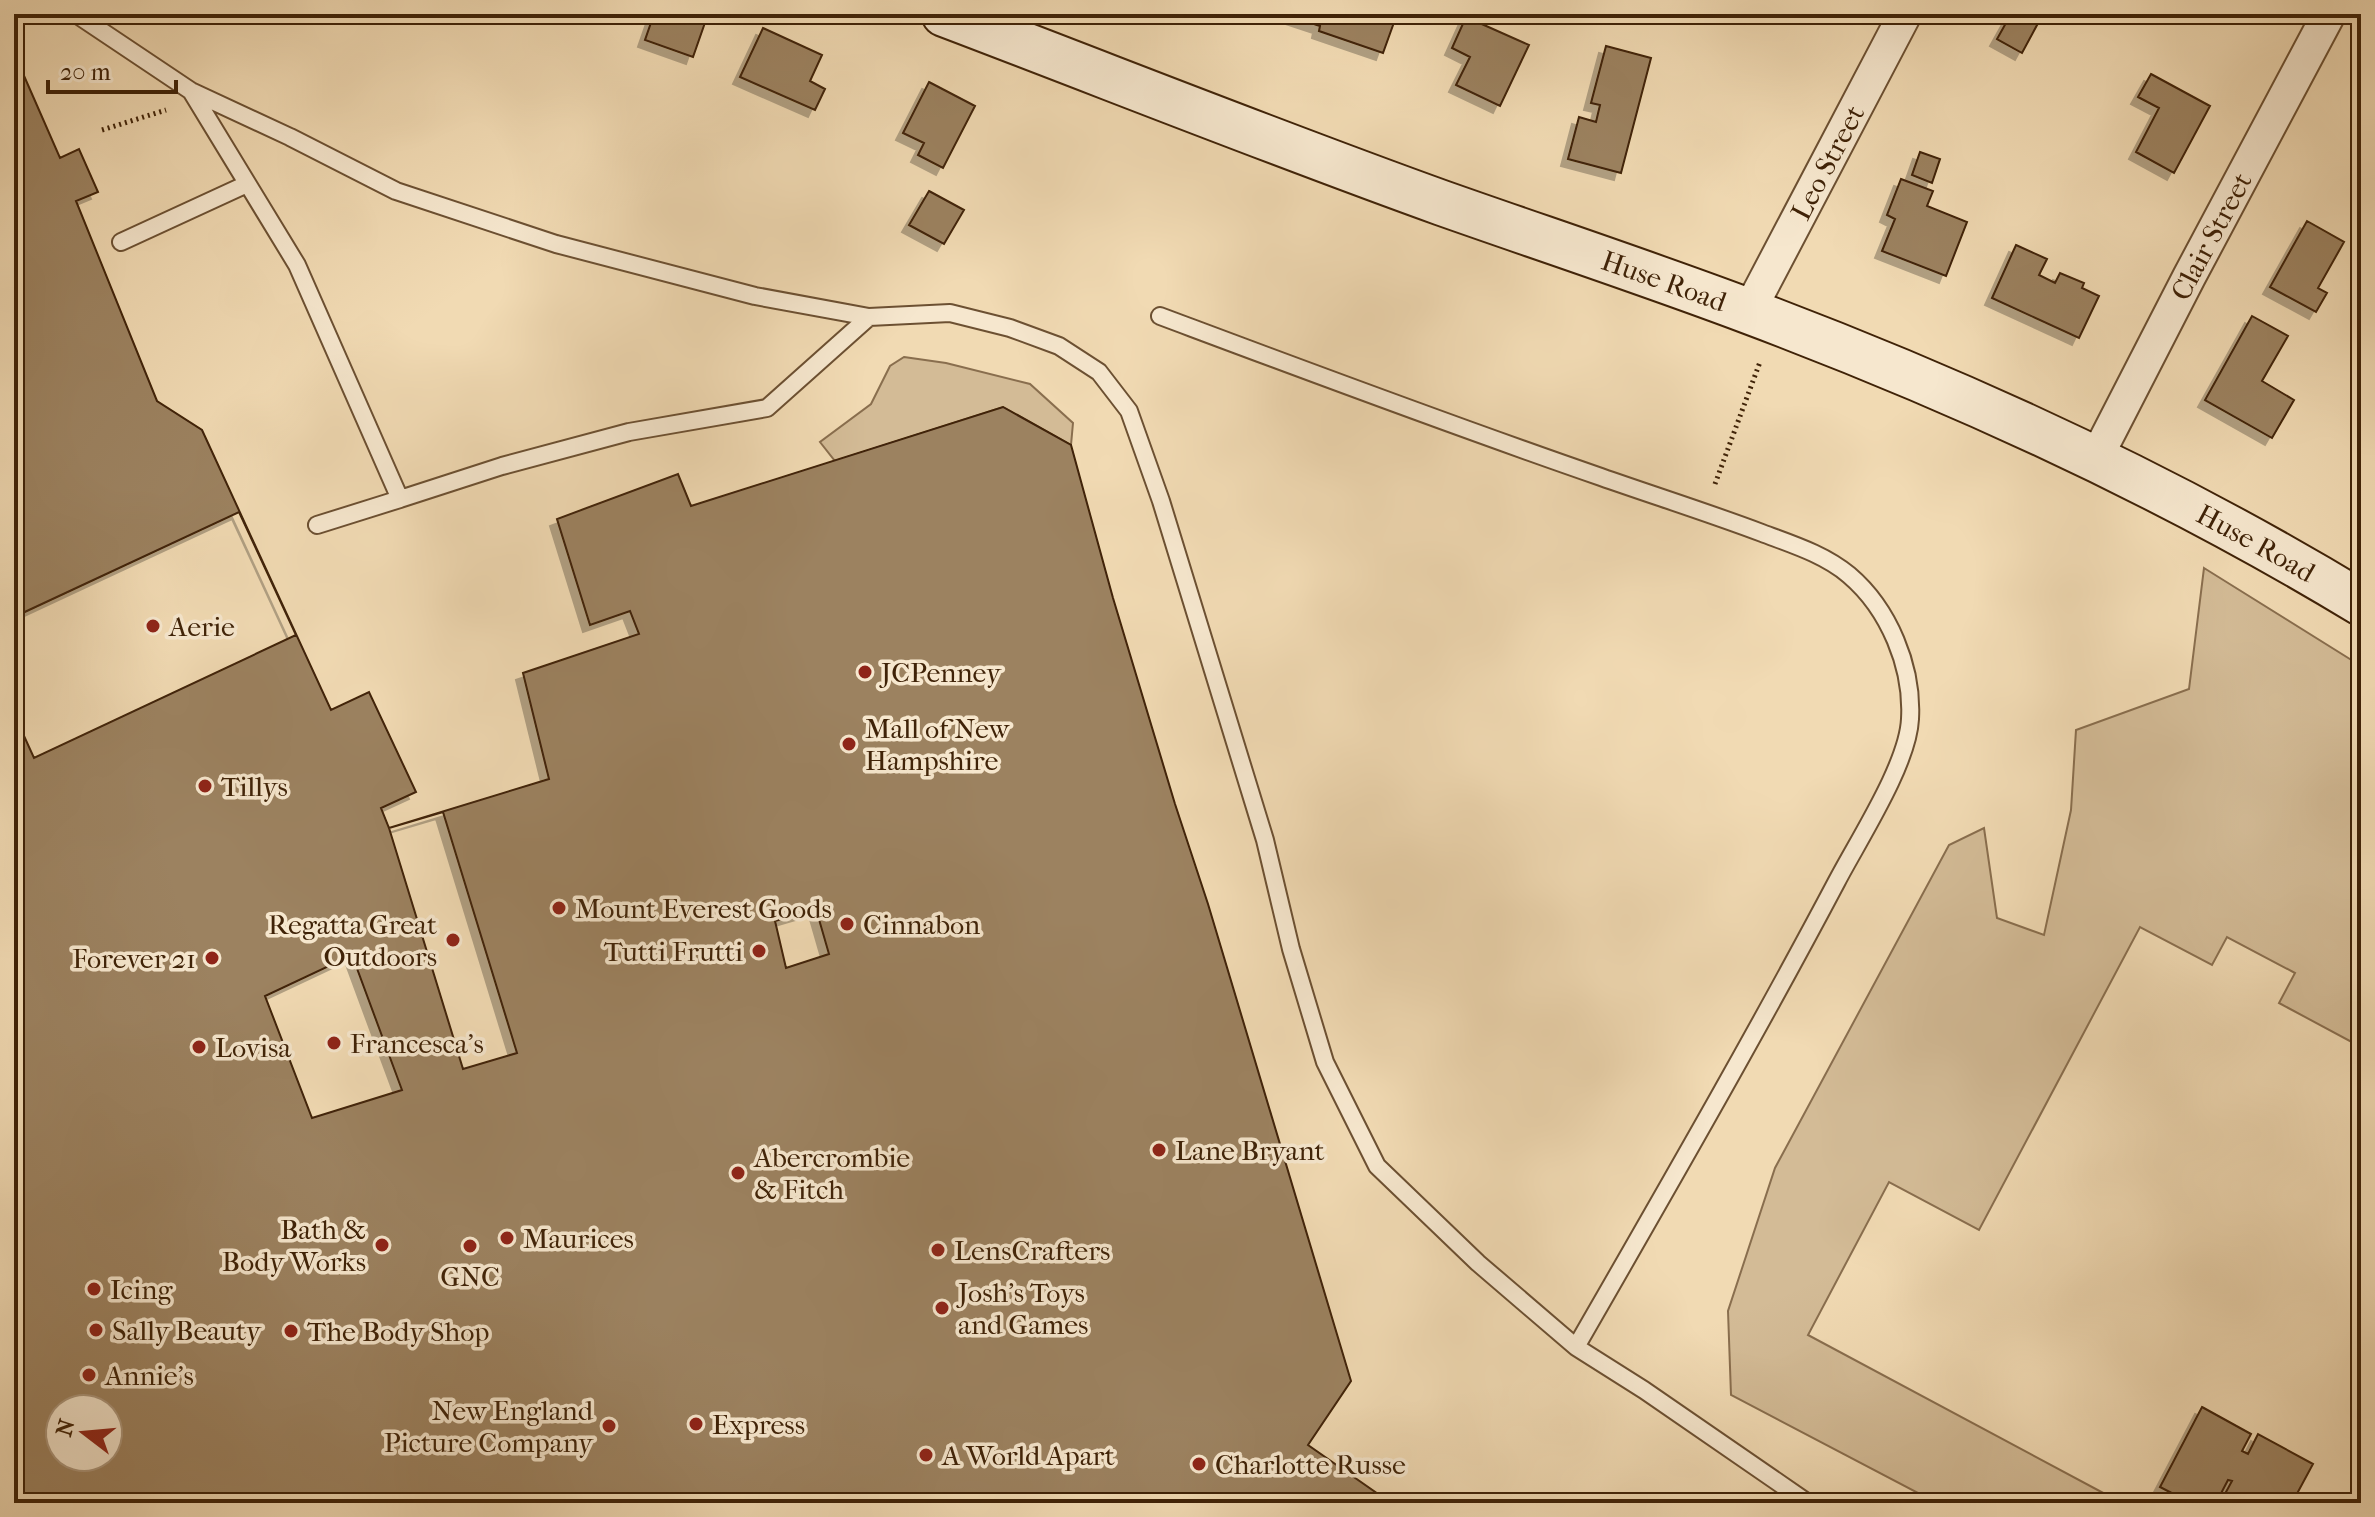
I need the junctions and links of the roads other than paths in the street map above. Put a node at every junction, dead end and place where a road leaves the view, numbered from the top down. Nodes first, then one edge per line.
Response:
1 (76, 14) edge
2 (944, 14) edge
3 (1905, 14) edge
4 (2329, 14) edge
5 (193, 96) junction
6 (247, 184) junction
7 (121, 242) dead end
8 (1749, 311) junction
9 (1160, 316) dead end
10 (869, 317) junction
11 (2095, 460) junction
12 (400, 499) junction
13 (317, 525) dead end
14 (2361, 603) edge
15 (1576, 1347) junction
16 (1808, 1503) edge

1 - 5 lane
2 - 8 street, Huse Road
3 - 8 street, Leo Street
4 - 11 street, Clair Street
5 - 6 lane
5 - 10 lane
6 - 7 lane
6 - 12 lane
8 - 11 street, Huse Road
9 - 15 lane
10 - 12 lane
10 - 15 lane
11 - 14 street, Huse Road
12 - 13 lane
15 - 16 lane

